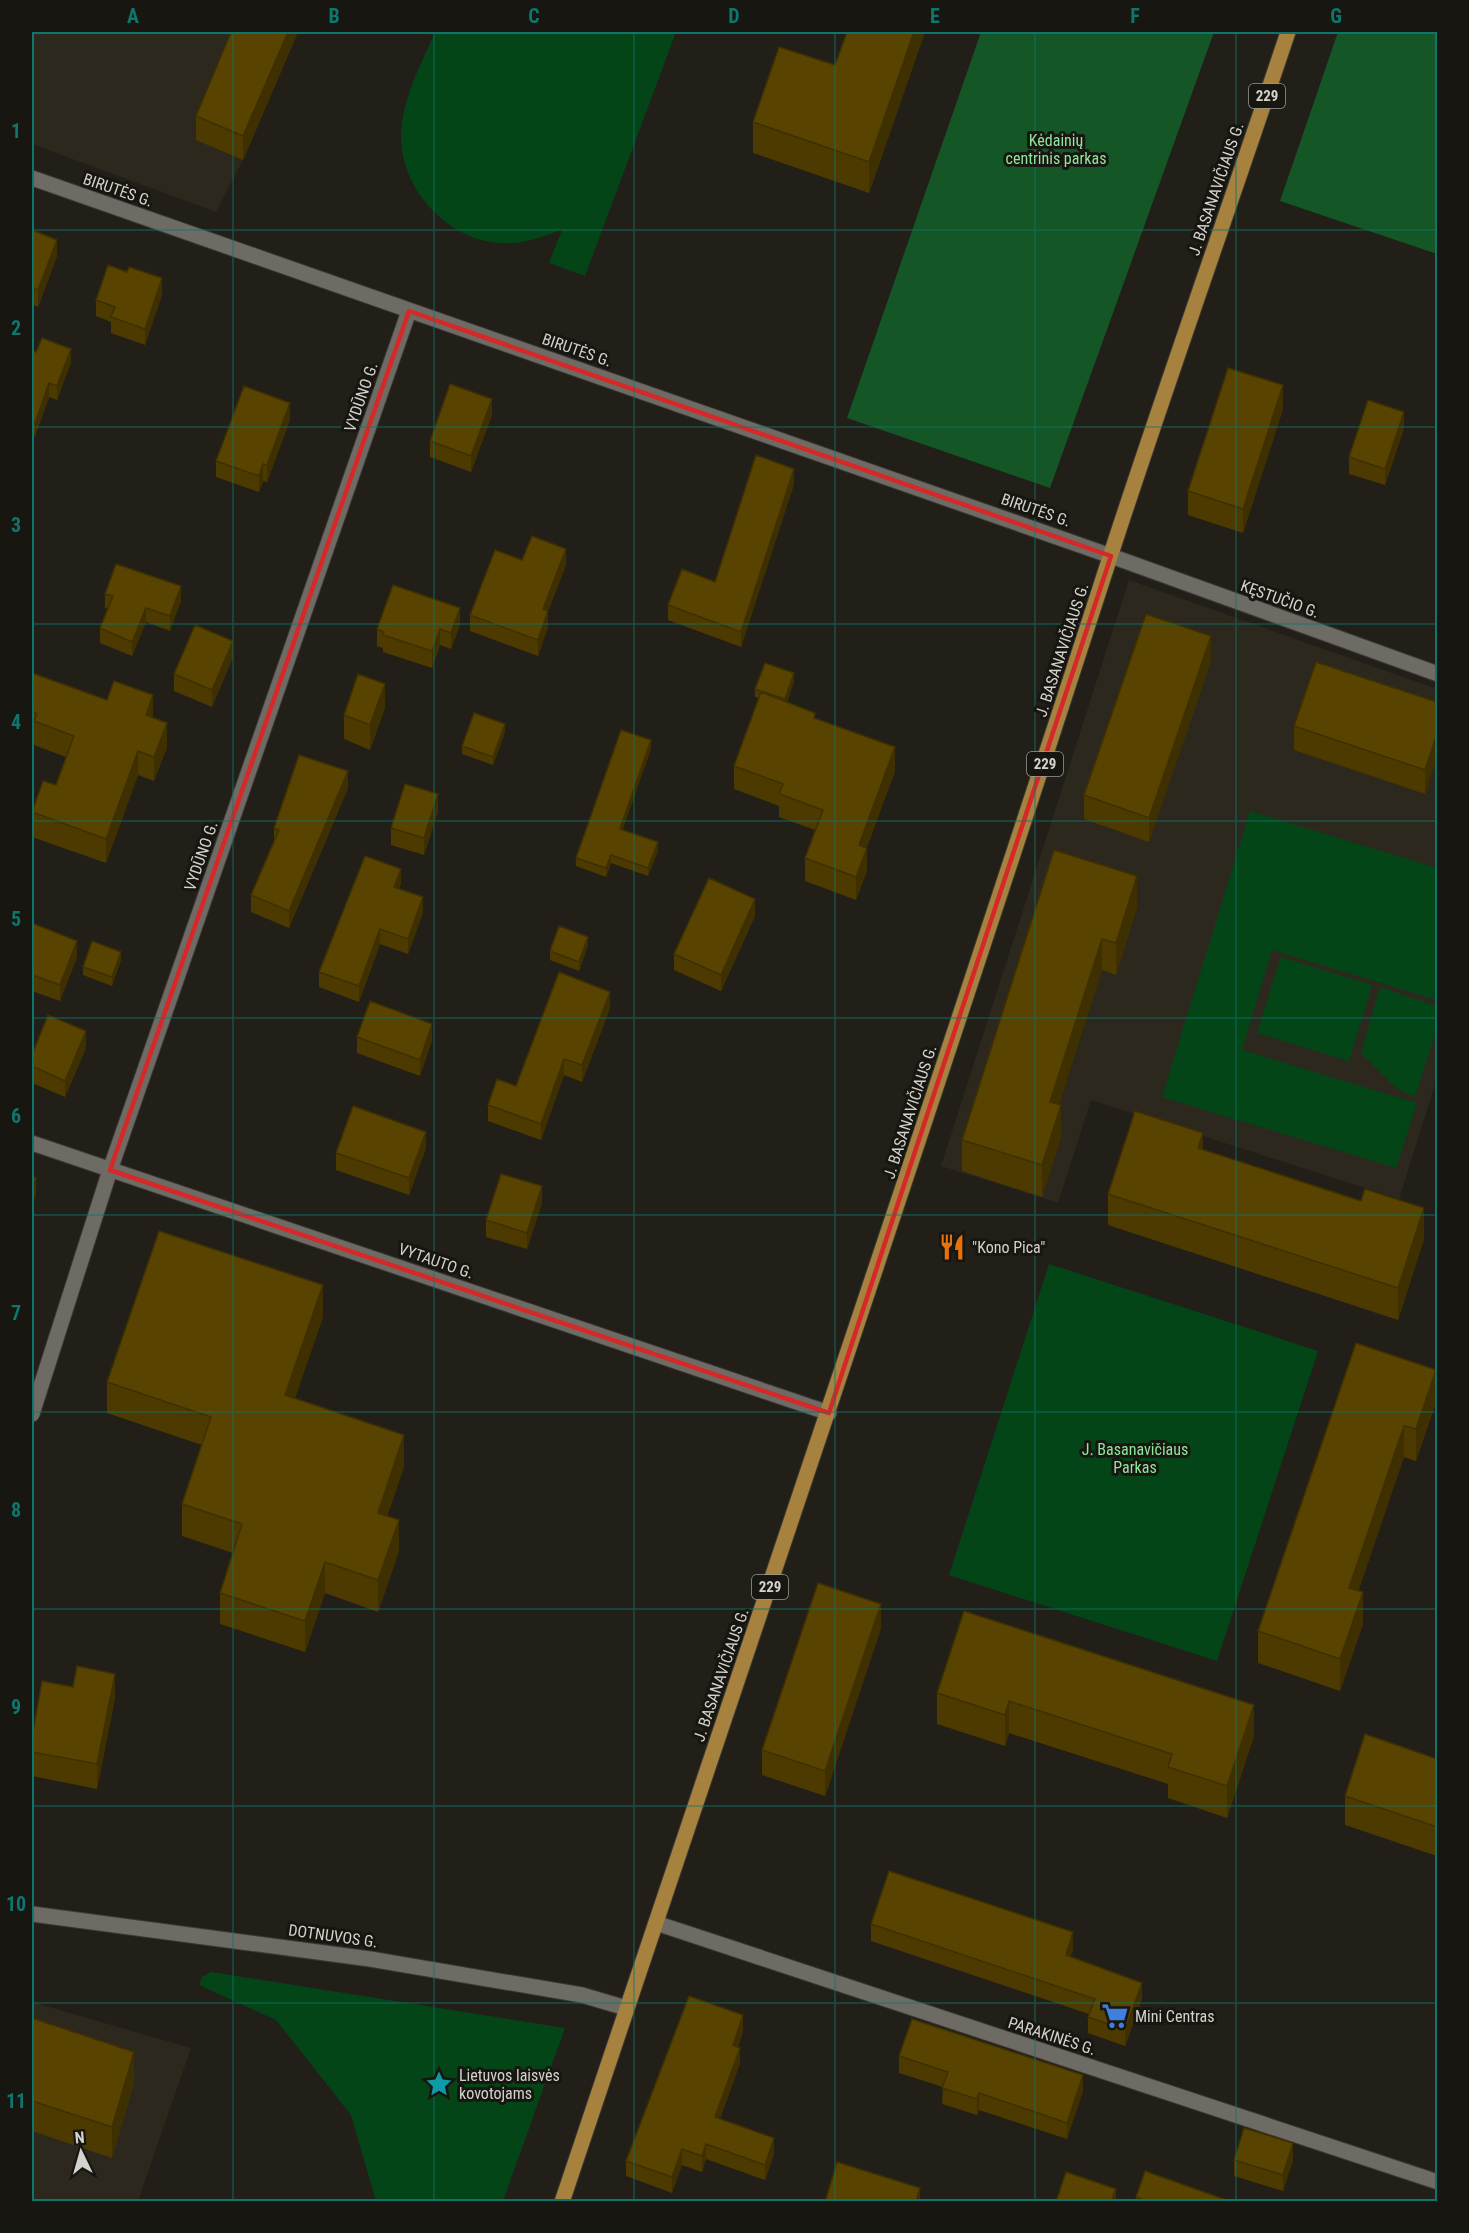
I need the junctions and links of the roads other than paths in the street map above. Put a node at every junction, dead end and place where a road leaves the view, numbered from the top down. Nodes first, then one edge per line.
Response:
1 (1288, 32) edge
2 (32, 178) edge
3 (409, 310) junction
4 (1111, 556) junction
5 (1437, 674) edge
6 (32, 1143) edge
7 (110, 1170) junction
8 (829, 1413) junction
9 (32, 1414) edge
10 (32, 1914) edge
11 (656, 1923) junction
12 (626, 2008) junction
13 (1437, 2182) edge
14 (562, 2202) edge

1 - 4 main road, J. BASANAVIČIAUS G. / 229
2 - 3 street, BIRUTĖS G.
3 - 4 street, BIRUTĖS G.
3 - 7 street, VYDŪNO G.
4 - 5 street, KĘSTUČIO G.
4 - 8 main road, J. BASANAVIČIAUS G. / 229
6 - 7 street, VYTAUTO G.
7 - 8 street, VYTAUTO G.
7 - 9 street, VYDŪNO G.
8 - 11 main road, J. BASANAVIČIAUS G. / 229
10 - 12 street, DOTNUVOS G.
11 - 12 main road, J. BASANAVIČIAUS G. / 229
11 - 13 street, PARAKINĖS G.
12 - 14 main road, J. BASANAVIČIAUS G. / 229

